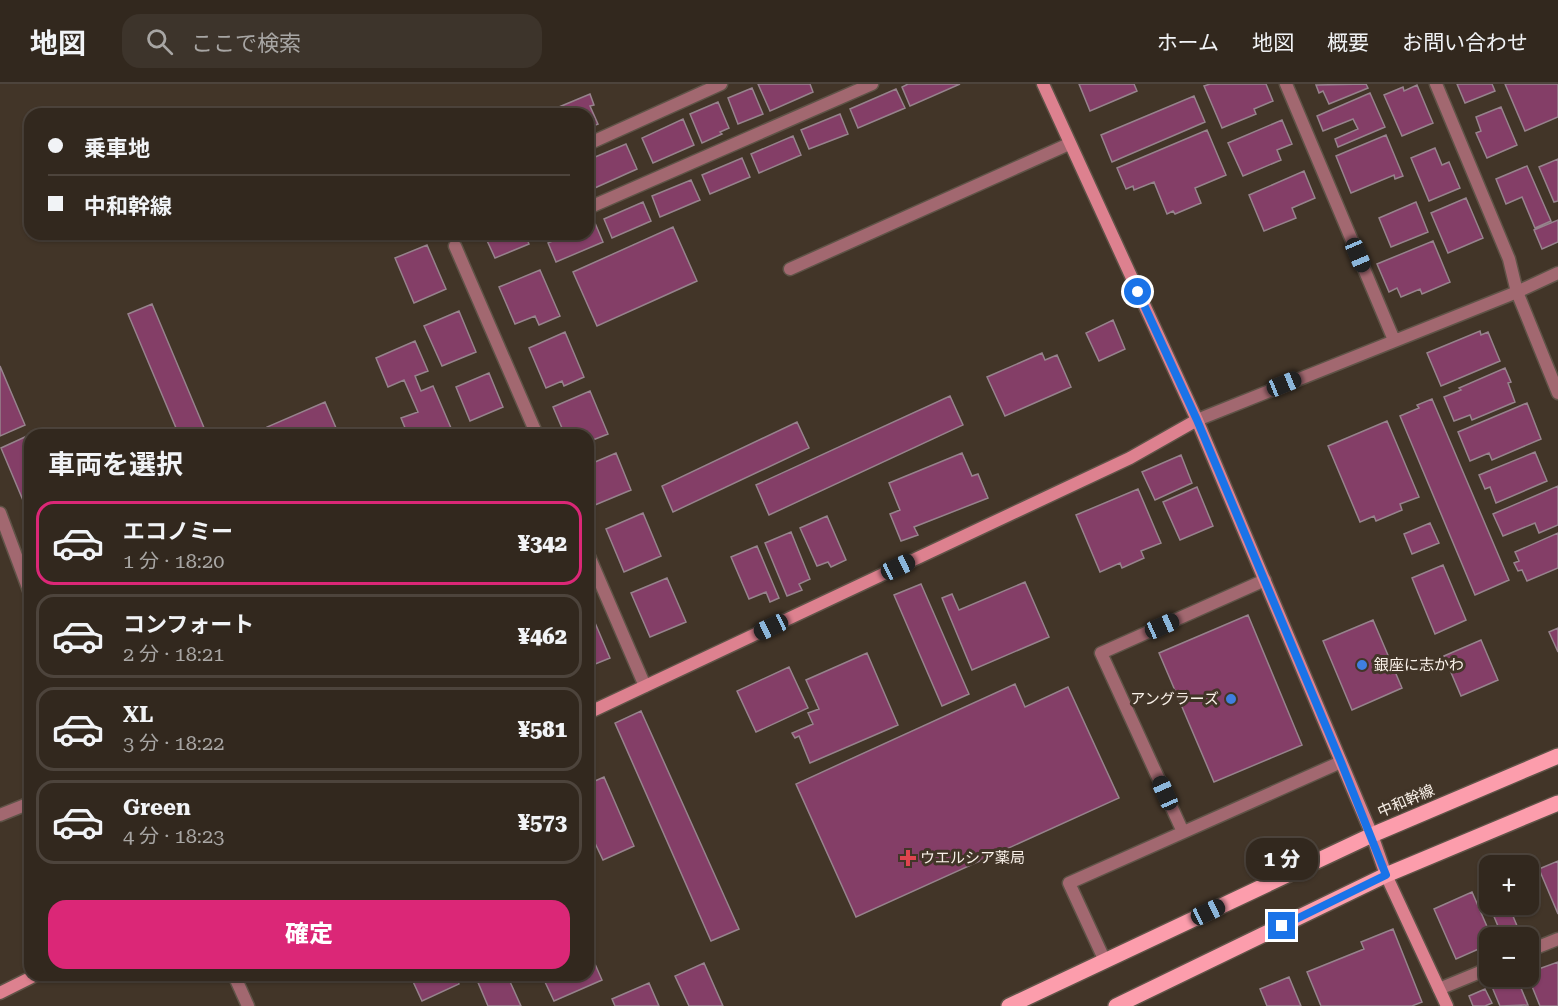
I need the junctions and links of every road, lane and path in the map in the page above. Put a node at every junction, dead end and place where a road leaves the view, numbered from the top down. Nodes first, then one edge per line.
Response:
1 (721, 84) edge
2 (872, 84) edge
3 (1043, 84) edge
4 (1286, 84) edge
5 (1436, 84) edge
6 (594, 141) edge
7 (1069, 144) junction
8 (594, 205) edge
9 (455, 246) dead end
10 (790, 269) dead end
11 (1558, 273) edge
12 (1517, 292) junction
13 (1394, 340) junction
14 (1558, 393) edge
15 (1197, 420) junction
16 (534, 429) edge
17 (0, 513) edge
18 (594, 568) edge
19 (24, 576) edge
20 (1265, 580) junction
21 (645, 686) junction
22 (594, 710) edge
23 (1558, 756) edge
24 (1341, 762) junction
25 (1558, 803) edge
26 (24, 805) edge
27 (0, 815) edge
28 (1183, 832) junction
29 (1372, 835) junction
30 (1386, 875) junction
31 (1558, 939) edge
32 (1539, 947) edge
33 (1105, 961) junction
34 (1479, 973) edge
35 (24, 981) edge
36 (237, 981) edge
37 (1439, 989) junction
38 (0, 993) edge
39 (248, 1006) edge
40 (1009, 1006) edge
41 (1116, 1006) edge
42 (1447, 1006) edge

1 - 6 street
2 - 8 street
3 - 7 street
4 - 13 street
5 - 12 street
7 - 10 street
7 - 15 street
9 - 16 street
11 - 12 street
12 - 13 street
12 - 14 street
13 - 15 street
15 - 20 street
15 - 21 street
17 - 19 street
18 - 21 street
20 - 24 street
20 - 28 street
21 - 22 street
23 - 29 main road, 中和幹線
24 - 28 street
24 - 29 street
25 - 30 main road
26 - 27 street
28 - 33 street
29 - 30 street
29 - 33 main road, 中和幹線
30 - 37 street
30 - 41 main road
31 - 32 street
33 - 40 main road, 中和幹線
34 - 37 street
35 - 38 street
36 - 39 street
37 - 42 street

